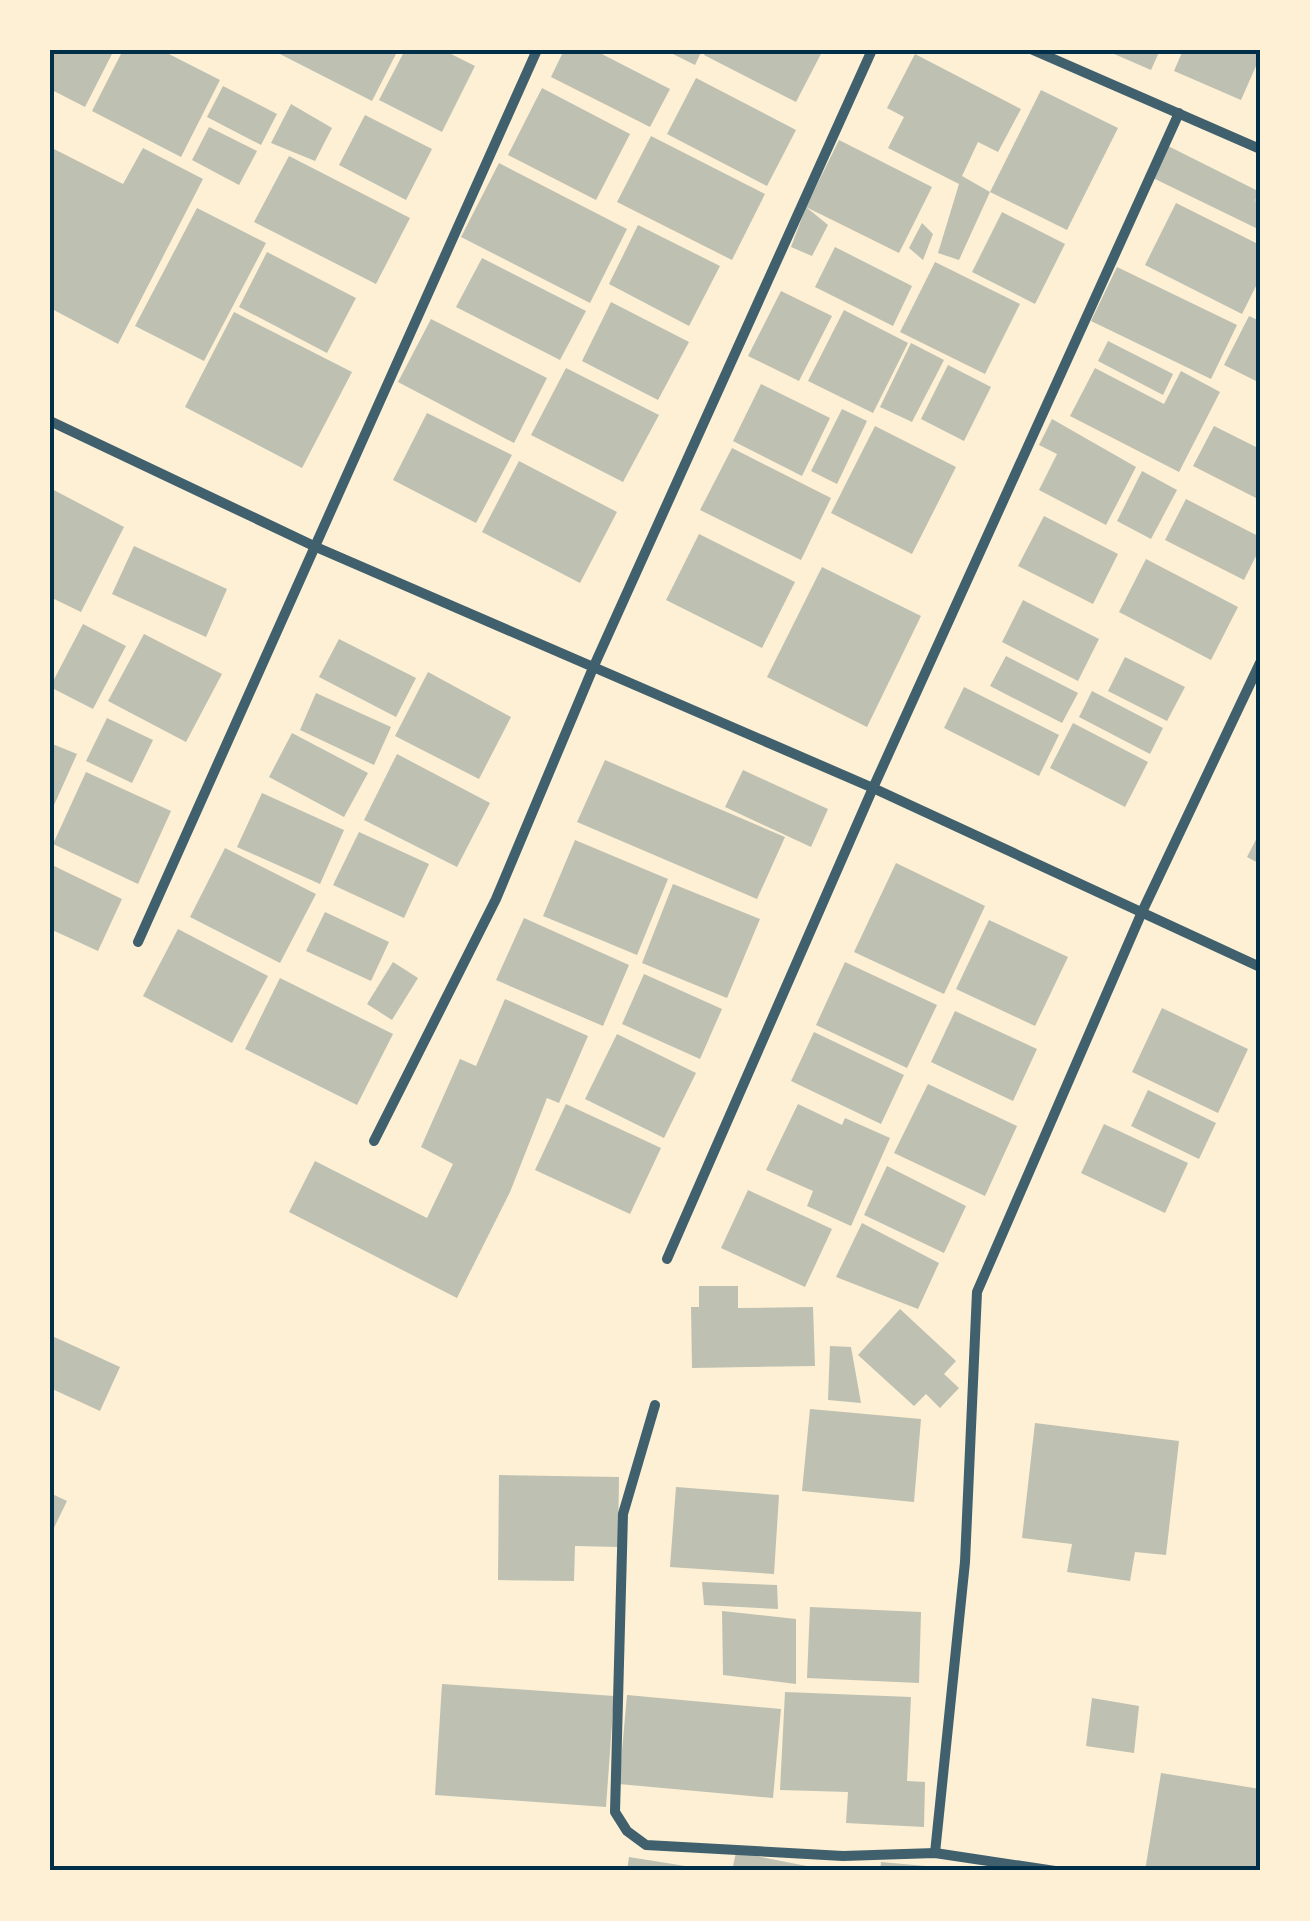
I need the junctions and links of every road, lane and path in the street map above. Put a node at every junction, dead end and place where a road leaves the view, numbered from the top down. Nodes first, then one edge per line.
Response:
1 (537, 50) edge
2 (872, 50) edge
3 (1033, 50) edge
4 (1179, 112) junction
5 (1260, 149) edge
6 (50, 421) edge
7 (316, 546) junction
8 (1260, 663) edge
9 (592, 668) junction
10 (873, 788) junction
11 (1142, 912) junction
12 (138, 942) dead end
13 (1260, 966) edge
14 (374, 1141) dead end
15 (667, 1259) dead end
16 (654, 1405) dead end
17 (936, 1853) junction
18 (843, 1856) junction
19 (843, 1871) edge
20 (1055, 1871) edge

1 - 7 street
2 - 9 street
3 - 4 street
4 - 5 street
4 - 10 street
6 - 7 street
7 - 9 street
7 - 12 street
8 - 11 street
9 - 10 street
9 - 14 street
10 - 11 street
10 - 15 street
11 - 13 street
11 - 17 street
16 - 18 street
17 - 18 street
17 - 20 street
18 - 19 street

